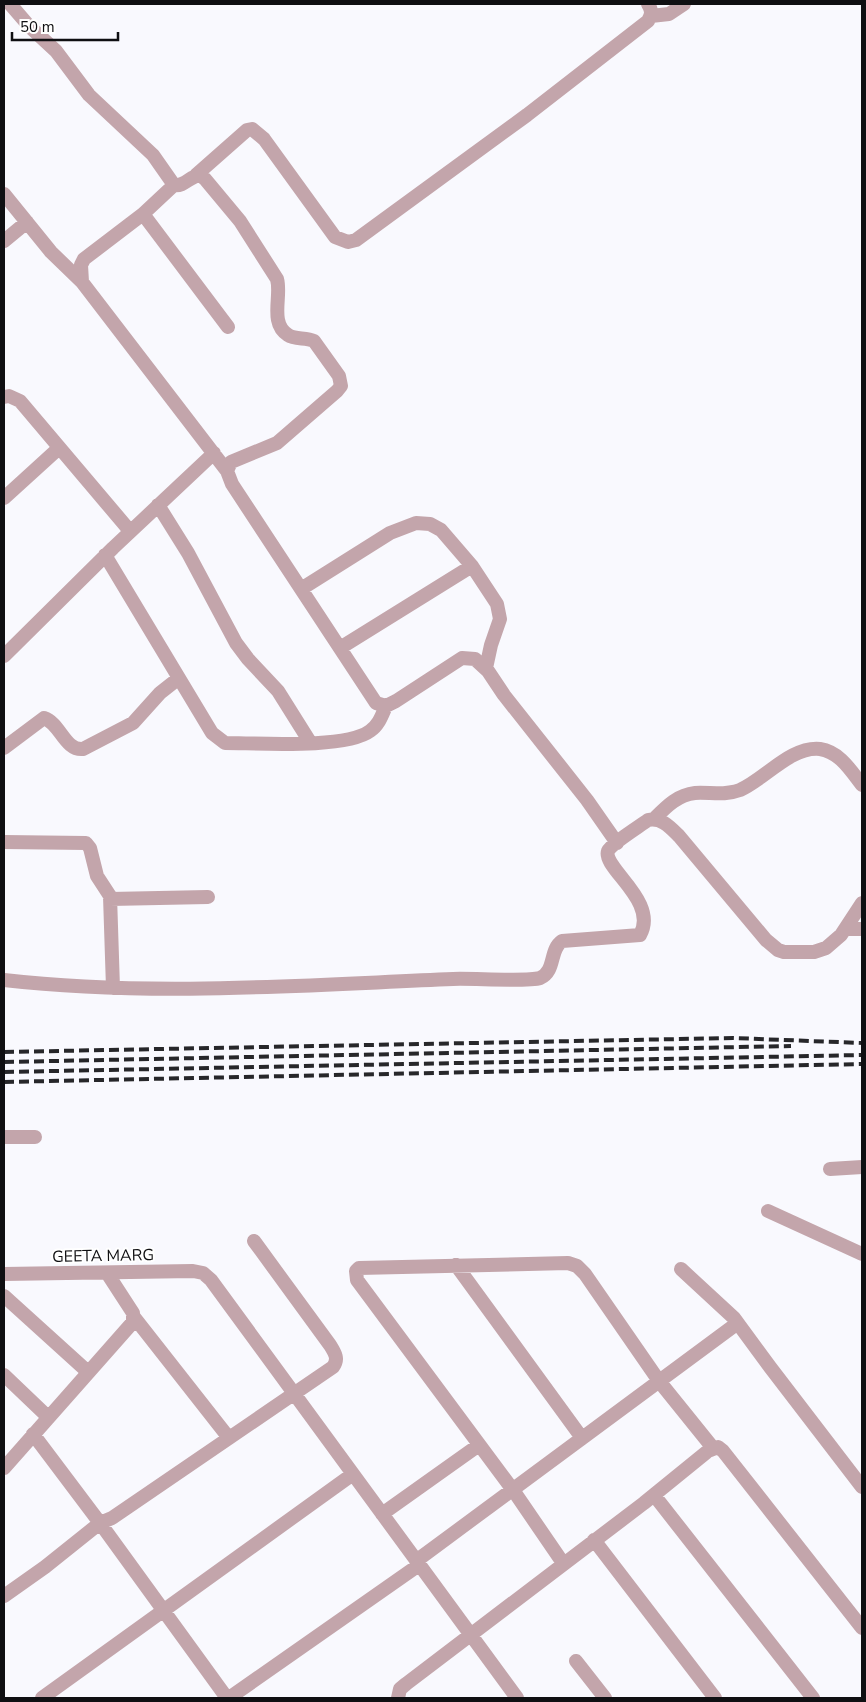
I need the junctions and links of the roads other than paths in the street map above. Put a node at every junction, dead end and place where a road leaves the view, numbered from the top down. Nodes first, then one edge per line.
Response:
1 (10, 4) edge
2 (684, 4) edge
3 (650, 10) edge
4 (196, 175) junction
5 (174, 185) junction
6 (4, 194) edge
7 (143, 214) junction
8 (27, 222) junction
9 (4, 241) edge
10 (82, 282) junction
11 (228, 327) dead end
12 (4, 383) edge
13 (9, 397) edge
14 (59, 448) junction
15 (214, 454) junction
16 (227, 471) junction
17 (4, 498) edge
18 (158, 505) junction
19 (130, 531) junction
20 (105, 555) junction
21 (472, 566) junction
22 (301, 589) junction
23 (340, 648) junction
24 (4, 656) edge
25 (486, 668) junction
26 (179, 678) junction
27 (386, 706) junction
28 (310, 742) junction
29 (4, 748) edge
30 (862, 785) edge
31 (654, 819) junction
32 (4, 842) edge
33 (617, 843) junction
34 (208, 897) dead end
35 (110, 899) junction
36 (862, 903) edge
37 (845, 929) junction
38 (862, 929) edge
39 (4, 980) edge
40 (113, 988) junction
41 (4, 1137) edge
42 (35, 1137) dead end
43 (862, 1168) edge
44 (830, 1169) dead end
45 (768, 1211) dead end
46 (254, 1241) dead end
47 (862, 1254) edge
48 (456, 1265) junction
49 (681, 1269) dead end
50 (107, 1273) junction
51 (4, 1274) edge
52 (4, 1296) edge
53 (134, 1317) junction
54 (739, 1324) junction
55 (88, 1372) junction
56 (4, 1375) edge
57 (659, 1381) junction
58 (294, 1394) junction
59 (48, 1417) junction
60 (33, 1434) junction
61 (229, 1438) junction
62 (582, 1438) junction
63 (479, 1444) junction
64 (713, 1448) junction
65 (4, 1468) edge
66 (353, 1474) junction
67 (862, 1487) edge
68 (513, 1490) junction
69 (654, 1495) junction
70 (382, 1514) junction
71 (100, 1523) junction
72 (594, 1540) junction
73 (563, 1562) junction
74 (418, 1563) junction
75 (4, 1596) edge
76 (162, 1611) junction
77 (862, 1628) edge
78 (470, 1636) junction
79 (576, 1662) dead end
80 (42, 1698) edge
81 (228, 1698) edge
82 (384, 1698) edge
83 (397, 1698) edge
84 (517, 1698) edge
85 (605, 1698) edge
86 (715, 1698) edge
87 (813, 1698) edge

1 - 5 street
2 - 3 street
3 - 4 street
4 - 5 street
4 - 16 street
5 - 7 street
6 - 8 street
7 - 10 street
7 - 11 street
8 - 9 street
8 - 10 street
10 - 15 street
12 - 13 street
13 - 14 street
14 - 17 street
14 - 19 street
15 - 16 street
15 - 18 street
16 - 22 street
18 - 19 street
18 - 28 street
19 - 20 street
20 - 24 street
20 - 26 street
21 - 22 street
21 - 23 street
21 - 25 street
22 - 23 street
23 - 27 street
25 - 27 street
25 - 33 street
26 - 28 street
26 - 29 street
27 - 28 street
30 - 31 street
31 - 33 street
31 - 37 street
32 - 35 street
33 - 40 street
34 - 35 street
35 - 40 street
36 - 37 street
37 - 38 street
39 - 40 street
41 - 42 street
43 - 44 street
45 - 47 street
46 - 58 street
48 - 57 street
48 - 62 street
48 - 63 street
49 - 54 street
50 - 51 street, GEETA MARG
50 - 53 street
50 - 58 street, GEETA MARG
52 - 55 street
53 - 55 street
53 - 61 street
54 - 57 street
54 - 67 street
55 - 59 street
56 - 59 street
57 - 62 street
57 - 64 street
58 - 61 street
58 - 66 street
59 - 60 street
60 - 65 street
60 - 71 street
61 - 71 street
62 - 68 street
63 - 68 street
63 - 70 street
64 - 69 street
64 - 77 street
66 - 70 street
66 - 76 street
68 - 73 street
68 - 74 street
69 - 72 street
69 - 87 street
70 - 74 street
71 - 75 street
71 - 76 street
72 - 73 street
72 - 86 street
73 - 78 street
74 - 78 street
74 - 81 street
76 - 80 street
76 - 81 street
78 - 83 street
78 - 84 street
79 - 85 street
82 - 83 street

